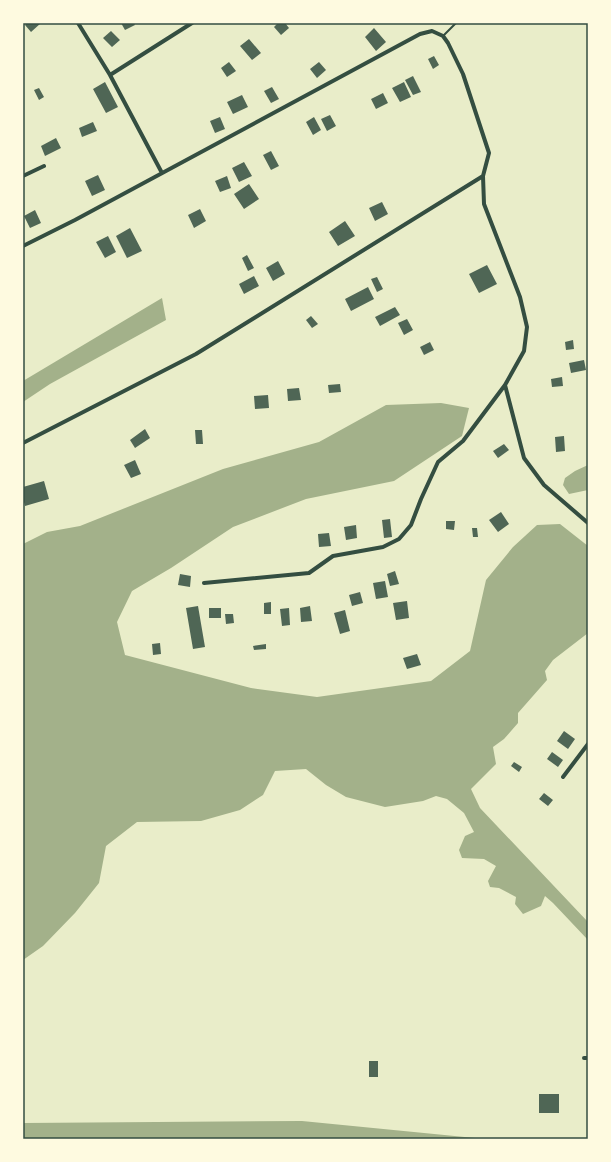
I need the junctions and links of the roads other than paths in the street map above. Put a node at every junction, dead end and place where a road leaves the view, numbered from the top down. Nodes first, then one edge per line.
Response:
1 (78, 23) edge
2 (192, 23) edge
3 (456, 23) edge
4 (443, 36) junction
5 (110, 74) junction
6 (44, 166) dead end
7 (162, 173) junction
8 (23, 176) edge
9 (483, 176) junction
10 (23, 246) edge
11 (505, 385) junction
12 (23, 443) edge
13 (588, 523) edge
14 (204, 583) dead end
15 (588, 744) edge
16 (562, 777) dead end

1 - 5 street
2 - 5 street
3 - 4 lane
4 - 7 street
4 - 9 street
5 - 7 street
6 - 8 street
7 - 10 street
9 - 11 street
9 - 12 street
11 - 13 street
11 - 14 street
15 - 16 street

